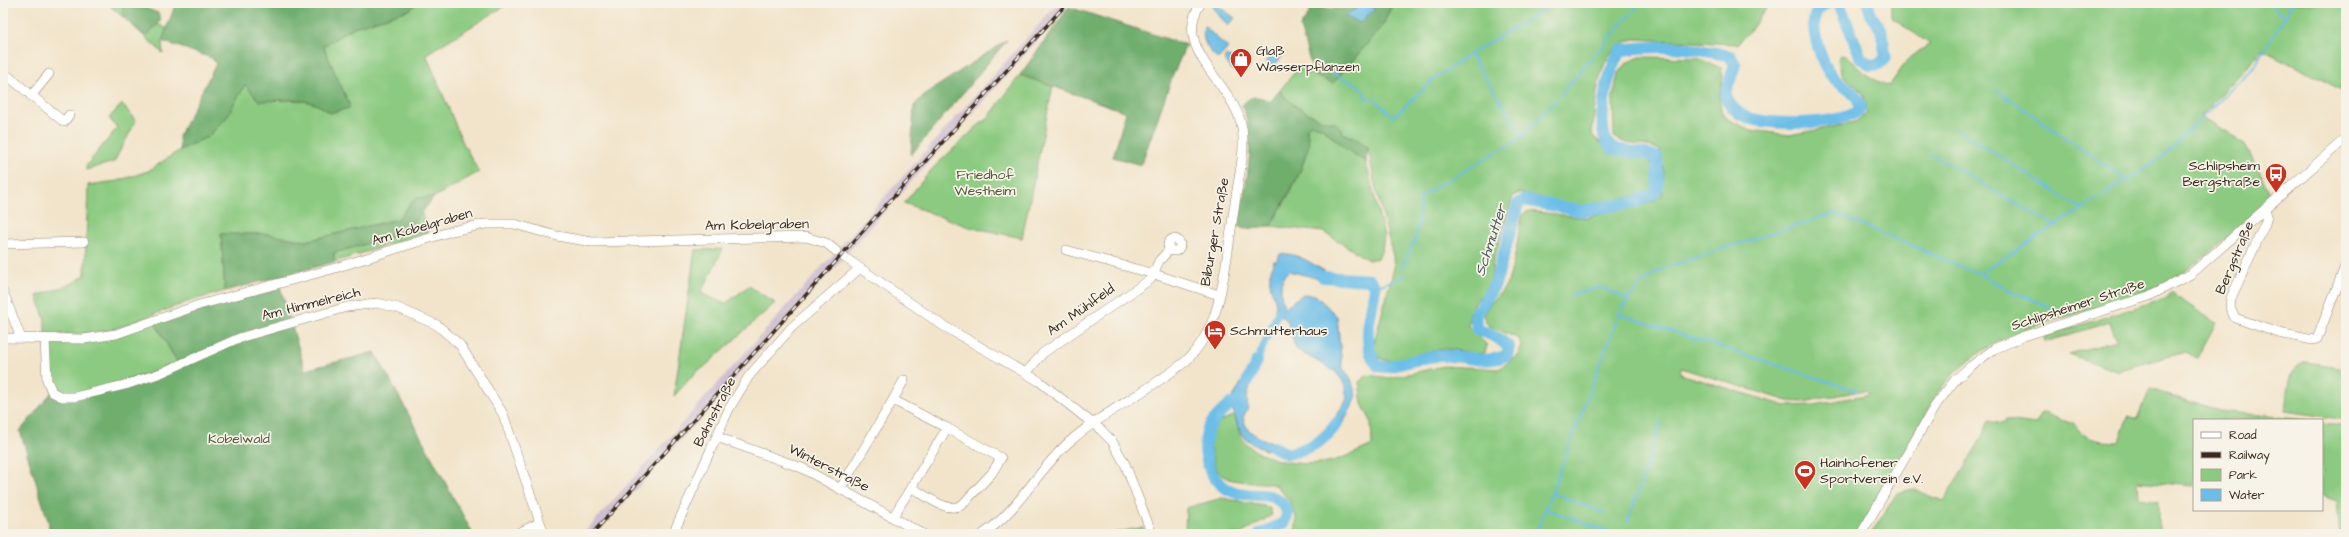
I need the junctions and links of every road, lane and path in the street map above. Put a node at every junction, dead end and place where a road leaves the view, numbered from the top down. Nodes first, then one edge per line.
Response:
1 (1201, 3) edge
2 (3, 72) edge
3 (49, 74) dead end
4 (31, 96) junction
5 (69, 115) dead end
6 (2346, 138) edge
7 (2265, 209) junction
8 (84, 242) dead end
9 (3, 244) edge
10 (1170, 249) dead end
11 (1066, 250) dead end
12 (836, 251) dead end
13 (844, 257) dead end
14 (2346, 264) edge
15 (859, 269) junction
16 (1154, 274) junction
17 (3, 292) edge
18 (1219, 295) junction
19 (3, 338) edge
20 (21, 338) junction
21 (45, 339) junction
22 (1026, 372) junction
23 (904, 380) dead end
24 (893, 400) junction
25 (1094, 424) junction
26 (947, 428) junction
27 (717, 437) junction
28 (911, 487) junction
29 (840, 489) junction
30 (893, 517) junction
31 (539, 523) junction
32 (516, 534) edge
33 (544, 534) edge
34 (673, 534) edge
35 (923, 534) edge
36 (984, 534) edge
37 (1152, 534) edge
38 (1861, 534) edge

1 - 18 street, Biburger Straße
2 - 4 street
3 - 4 street
4 - 5 street
6 - 7 street, Schlipsheimer Straße
7 - 14 street, Bergstraße
7 - 38 street, Schlipsheimer Straße
8 - 9 street
10 - 16 street, Am Mühlfeld
11 - 16 street
12 - 21 street, Am Kobelgraben
13 - 15 street
15 - 22 street
15 - 27 street, Bahnstraße
16 - 18 street
16 - 22 street, Am Mühlfeld
17 - 20 street
18 - 25 street, Biburger Straße
19 - 20 street, Am Kobelgraben
20 - 21 street, Am Kobelgraben
21 - 31 street, Am Himmelreich
22 - 25 street
23 - 24 street
24 - 26 street
24 - 29 street
25 - 36 street, Biburger Straße
25 - 37 street
26 - 28 street
26 - 28 street
27 - 29 street, Winterstraße
27 - 34 street, Bahnstraße
28 - 30 street
29 - 30 street, Winterstraße
30 - 35 street, Winterstraße
31 - 32 street
31 - 33 street, Am Himmelreich

